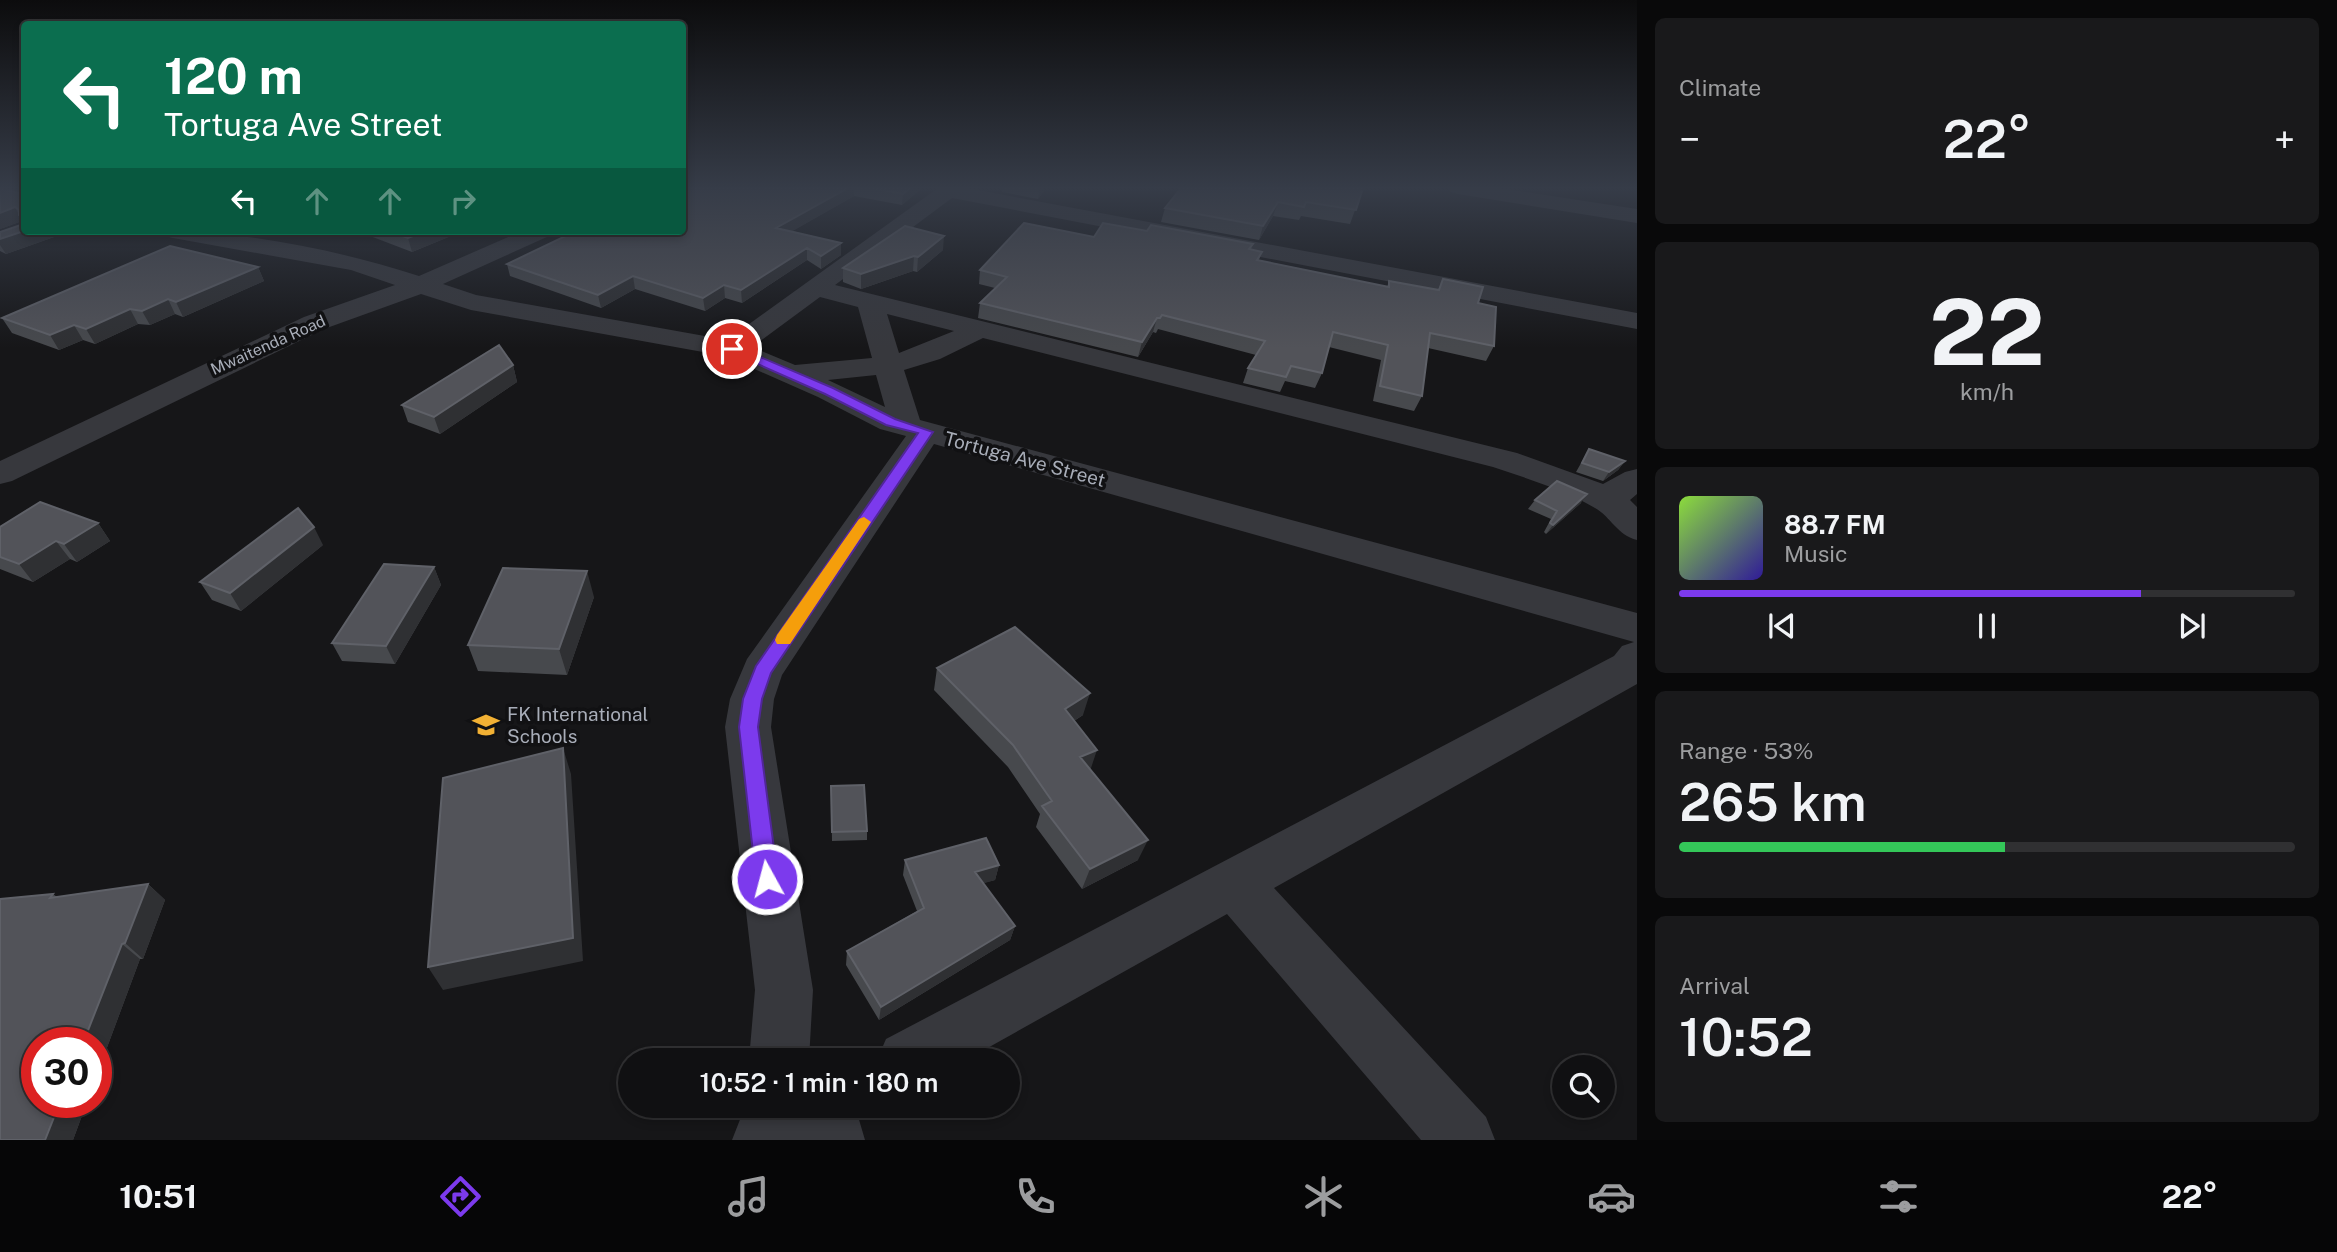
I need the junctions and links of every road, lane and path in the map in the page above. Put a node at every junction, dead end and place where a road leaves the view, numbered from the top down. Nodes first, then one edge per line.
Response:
1 (259, 241) edge
2 (518, 241) edge
3 (879, 241) edge
4 (1219, 241) edge
5 (421, 285) junction
6 (814, 288) junction
7 (870, 302) junction
8 (1637, 321) edge
9 (981, 329) junction
10 (732, 349) junction
11 (889, 365) junction
12 (791, 374) junction
13 (916, 429) junction
14 (0, 474) edge
15 (1637, 479) edge
16 (1611, 502) junction
17 (1637, 528) edge
18 (1637, 628) edge
19 (1637, 657) edge
20 (1233, 881) junction
21 (780, 1048) edge
22 (928, 1048) edge
23 (792, 1119) edge
24 (833, 1140) edge
25 (1463, 1140) edge

1 - 5 street, Tortuga Ave Street
2 - 5 street, Mwaitenda Road
3 - 6 street
4 - 8 street
5 - 10 street, Tortuga Ave Street
5 - 14 street, Mwaitenda Road
6 - 7 street
6 - 10 street
7 - 9 street
7 - 11 street
9 - 11 street
9 - 16 street
10 - 12 street, Tortuga Ave Street
11 - 12 street
11 - 13 street
12 - 13 street, Tortuga Ave Street
13 - 18 street, Tortuga Ave Street
13 - 21 street
15 - 16 street
16 - 17 street
19 - 20 street
20 - 22 street
20 - 25 street
23 - 24 street

